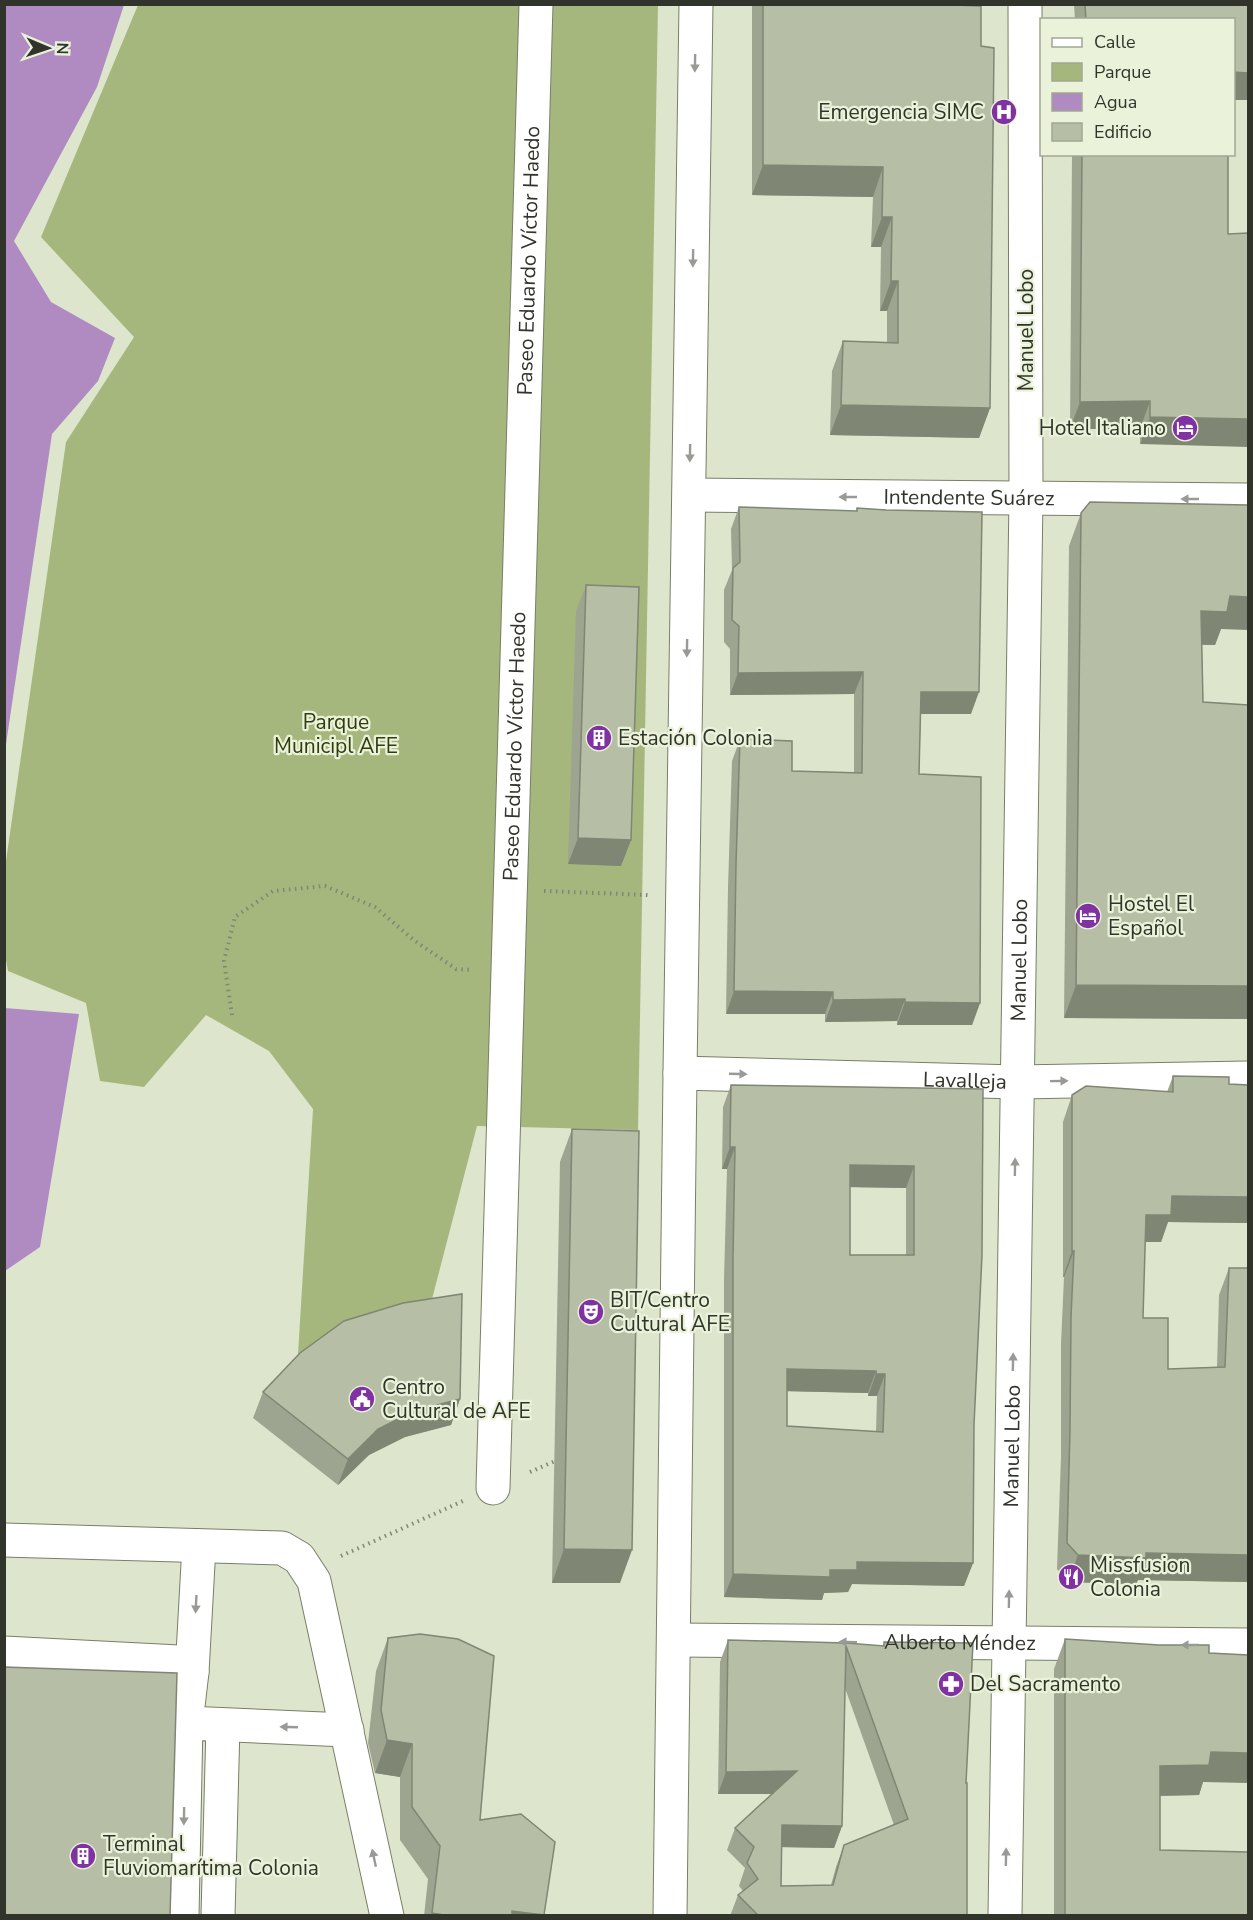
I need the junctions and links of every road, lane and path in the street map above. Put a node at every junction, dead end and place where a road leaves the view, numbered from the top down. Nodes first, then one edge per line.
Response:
1 (536, 4) edge
2 (696, 4) edge
3 (1025, 4) edge
4 (690, 495) junction
5 (1026, 498) junction
6 (1248, 500) edge
7 (511, 890) junction
8 (683, 895) junction
9 (508, 973) junction
10 (232, 1015) dead end
11 (680, 1073) junction
12 (1248, 1078) edge
13 (1017, 1082) junction
14 (555, 1461) dead end
15 (494, 1488) junction
16 (4, 1540) edge
17 (199, 1546) junction
18 (307, 1570) junction
19 (674, 1640) junction
20 (1009, 1643) junction
21 (1248, 1645) edge
22 (4, 1653) edge
23 (192, 1672) junction
24 (186, 1723) junction
25 (223, 1725) junction
26 (347, 1730) junction
27 (182, 1916) edge
28 (218, 1916) edge
29 (387, 1916) edge
30 (670, 1916) edge
31 (1005, 1916) edge

1 - 7 street, Paseo Eduardo Víctor Haedo
2 -> 4 street
3 - 5 street, Manuel Lobo
5 -> 4 street, Intendente Suárez
4 -> 8 street
6 -> 5 street, Intendente Suárez
5 - 13 street, Manuel Lobo
7 - 8 path
7 - 9 street, Paseo Eduardo Víctor Haedo
8 - 11 street
9 - 10 path
9 - 15 street, Paseo Eduardo Víctor Haedo
11 -> 13 street, Lavalleja
11 - 19 street
13 -> 12 street, Lavalleja
20 -> 13 street, Manuel Lobo
14 - 15 path
15 - 18 path
16 - 17 street
17 - 18 street
17 -> 23 street
18 - 26 street
20 -> 19 street, Alberto Méndez
19 - 30 street
21 -> 20 street, Alberto Méndez
31 -> 20 street, Manuel Lobo
22 - 23 street
23 - 24 street
24 - 25 street
24 -> 27 street
26 -> 25 street
25 - 28 street
29 -> 26 street

